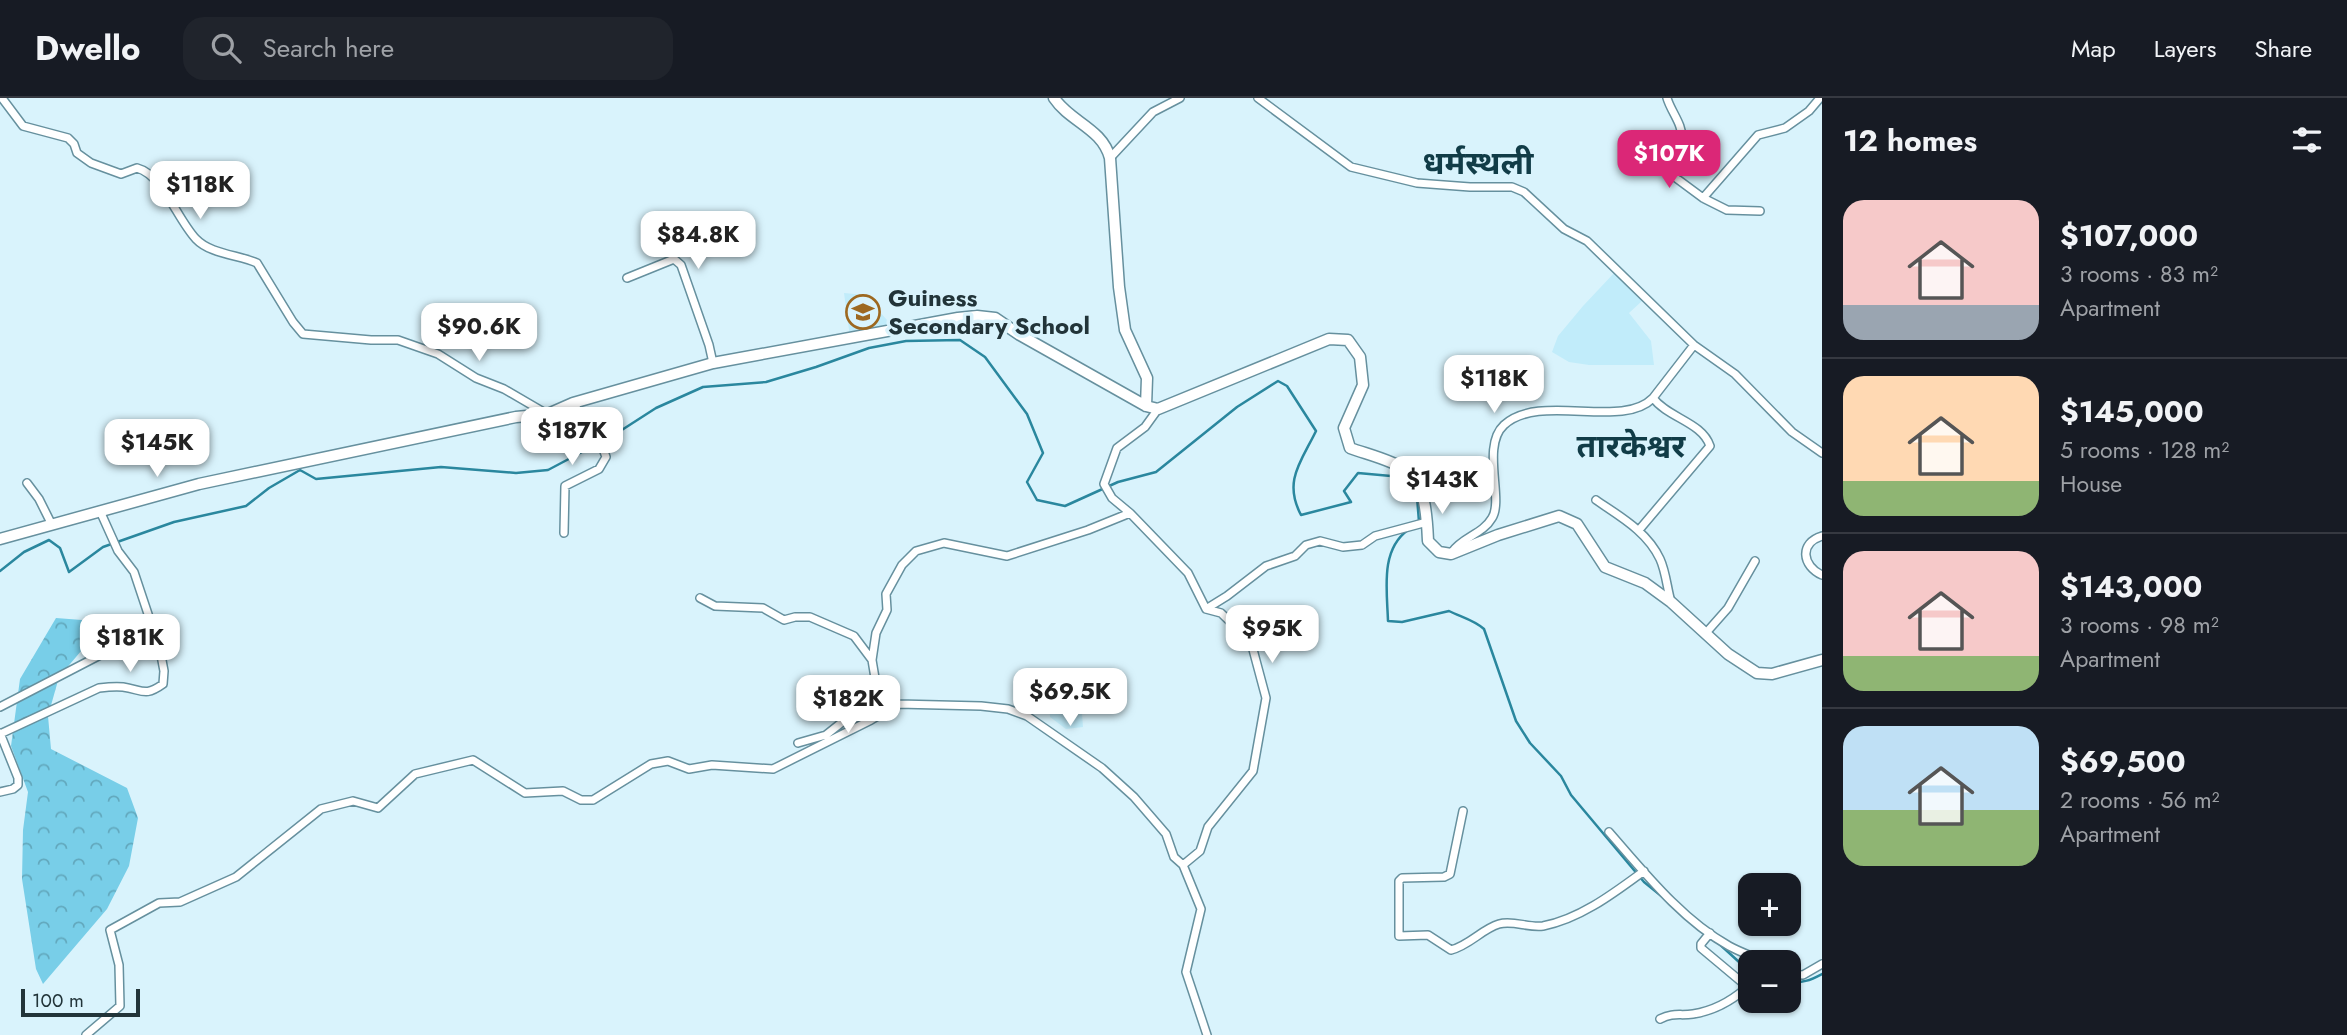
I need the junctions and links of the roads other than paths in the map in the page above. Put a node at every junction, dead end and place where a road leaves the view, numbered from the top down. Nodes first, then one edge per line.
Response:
1 (2, 98) edge
2 (1054, 98) edge
3 (1180, 98) edge
4 (1258, 98) edge
5 (1667, 98) edge
6 (1820, 98) edge
7 (1111, 158) junction
8 (1703, 198) junction
9 (1760, 211) dead end
10 (627, 278) dead end
11 (1694, 345) junction
12 (713, 363) junction
13 (1653, 398) junction
14 (573, 403) junction
15 (1146, 406) junction
16 (1158, 409) junction
17 (548, 414) junction
18 (1822, 453) edge
19 (27, 483) dead end
20 (1595, 500) dead end
21 (100, 512) junction
22 (1130, 513) junction
23 (1424, 524) junction
24 (52, 525) junction
25 (1639, 530) junction
26 (564, 533) dead end
27 (1822, 536) edge
28 (0, 539) edge
29 (1451, 554) junction
30 (1755, 561) dead end
31 (1822, 575) edge
32 (700, 598) dead end
33 (1671, 602) junction
34 (1206, 609) junction
35 (155, 634) junction
36 (1705, 634) junction
37 (872, 660) junction
38 (1822, 660) edge
39 (877, 690) junction
40 (898, 704) junction
41 (0, 707) edge
42 (0, 733) edge
43 (798, 743) dead end
44 (0, 792) edge
45 (1463, 811) dead end
46 (1609, 832) dead end
47 (1183, 865) junction
48 (1644, 871) junction
49 (1710, 933) junction
50 (1738, 950) edge
51 (1822, 964) edge
52 (1801, 975) edge
53 (1660, 1019) dead end
54 (86, 1035) edge
55 (1207, 1035) edge

1 - 17 street
2 - 7 street
3 - 7 street
4 - 11 street
5 - 8 street
6 - 8 street
7 - 15 street
8 - 9 street
10 - 12 street
11 - 13 street
11 - 18 street
12 - 14 street
12 - 15 street
13 - 25 street
13 - 29 street
14 - 17 street
14 - 26 street
15 - 16 street
16 - 22 street
16 - 23 street
17 - 21 street
19 - 24 street
20 - 25 street
21 - 24 street
21 - 35 street
22 - 34 street
22 - 37 street
23 - 29 street
23 - 34 street
24 - 28 street
25 - 33 street
27 - 31 street
29 - 33 street
30 - 36 street
32 - 37 street
33 - 36 street
34 - 47 street
35 - 41 street
35 - 42 street
36 - 38 street
37 - 39 street
39 - 40 street
39 - 43 street
40 - 47 street
40 - 54 street
42 - 44 street
45 - 48 street
46 - 48 street
47 - 55 street
48 - 49 street
49 - 50 street
49 - 53 street
51 - 52 street

